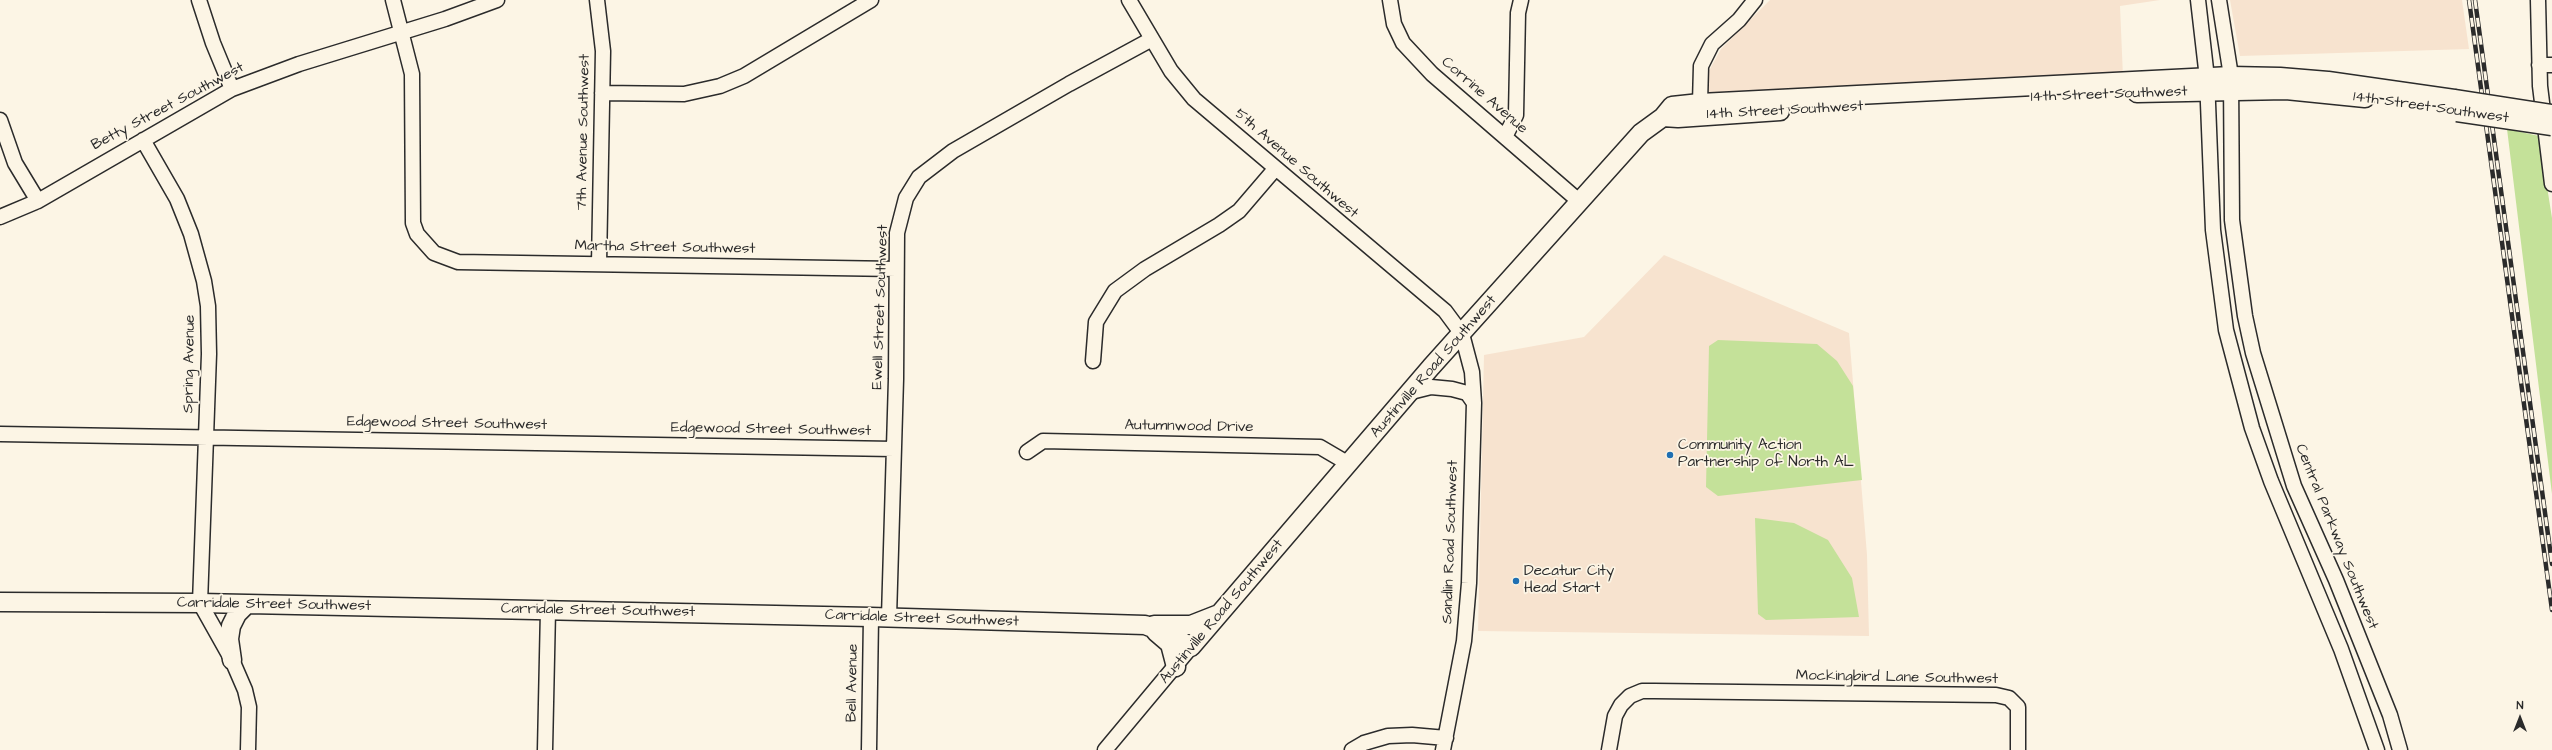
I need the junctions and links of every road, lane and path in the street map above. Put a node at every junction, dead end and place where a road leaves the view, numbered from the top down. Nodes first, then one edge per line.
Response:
1 (200, 0) edge
2 (393, 0) edge
3 (497, 0) edge
4 (597, 0) edge
5 (871, 0) edge
6 (1129, 0) edge
7 (1390, 0) edge
8 (1521, 0) edge
9 (1755, 0) edge
10 (2198, 0) edge
11 (2219, 0) edge
12 (2538, 0) edge
13 (402, 33) junction
14 (1152, 39) junction
15 (2546, 65) edge
16 (2208, 84) junction
17 (2232, 84) junction
18 (232, 89) junction
19 (602, 93) junction
20 (1700, 102) junction
21 (2454, 105) junction
22 (2552, 114) edge
23 (1664, 117) junction
24 (0, 120) edge
25 (2552, 126) edge
26 (1505, 137) junction
27 (143, 140) junction
28 (1275, 169) junction
29 (2552, 184) edge
30 (38, 201) junction
31 (1580, 202) junction
32 (0, 217) edge
33 (599, 264) junction
34 (896, 269) junction
35 (1462, 334) junction
36 (1093, 361) dead end
37 (1410, 392) junction
38 (1474, 403) junction
39 (0, 434) edge
40 (206, 437) junction
41 (894, 449) junction
42 (1027, 452) dead end
43 (1349, 464) junction
44 (0, 602) edge
45 (200, 603) junction
46 (247, 604) junction
47 (548, 610) junction
48 (1219, 614) junction
49 (880, 617) junction
50 (1145, 625) junction
51 (1192, 647) junction
52 (232, 660) junction
53 (1176, 667) junction
54 (1444, 744) edge
55 (248, 750) edge
56 (545, 750) edge
57 (869, 750) edge
58 (1105, 750) edge
59 (1352, 750) edge
60 (1609, 750) edge
61 (2018, 750) edge
62 (2377, 750) edge
63 (2400, 750) edge

1 - 18 street
2 - 13 street
3 - 13 street, Betty Street Southwest
4 - 19 street, 7th Avenue Southwest
5 - 19 street
6 - 14 street, 5th Avenue Southwest
7 - 26 street, Corrine Avenue
8 - 26 street
9 - 20 street
10 - 16 street
11 - 17 street, Central Parkway Southwest
12 - 15 street
13 - 18 street, Betty Street Southwest
13 - 33 street, Martha Street Southwest
14 - 28 street, 5th Avenue Southwest
14 - 34 street, Ewell Street Southwest
15 - 29 street
16 - 17 main road, 14th Street Southwest
16 - 20 main road, 14th Street Southwest
16 - 23 main road, 14th Street Southwest
16 - 62 street
17 - 21 main road, 14th Street Southwest
17 - 63 street, Central Parkway Southwest
18 - 27 street, Betty Street Southwest
19 - 33 street, 7th Avenue Southwest
20 - 23 main road, Austinville Road Southwest
21 - 22 main road, 14th Street Southwest, bridge
21 - 25 main road, 14th Street Southwest, bridge
23 - 31 main road, Austinville Road Southwest
24 - 30 street
26 - 31 street, Corrine Avenue
27 - 30 street, Betty Street Southwest
27 - 40 street, Spring Avenue
28 - 35 street, 5th Avenue Southwest
28 - 36 street
30 - 32 street, Betty Street Southwest
31 - 35 main road, Austinville Road Southwest
33 - 34 street, Martha Street Southwest
34 - 41 street, Ewell Street Southwest
35 - 37 main road, Austinville Road Southwest
35 - 38 street, Sandlin Road Southwest
37 - 38 street
37 - 43 main road, Austinville Road Southwest
38 - 54 street, Sandlin Road Southwest
39 - 40 street, Edgewood Street Southwest
40 - 41 street, Edgewood Street Southwest
40 - 45 street, Spring Avenue
41 - 49 street, Ewell Street Southwest
42 - 43 street, Autumnwood Drive
43 - 48 main road, Austinville Road Southwest
44 - 45 main road, Carridale Street Southwest
45 - 46 main road, Carridale Street Southwest
45 - 52 street
46 - 47 main road, Carridale Street Southwest
46 - 52 main road
47 - 49 main road, Carridale Street Southwest
47 - 56 street
48 - 50 main road
48 - 51 main road, Austinville Road Southwest
49 - 50 main road, Carridale Street Southwest
49 - 57 street, Bell Avenue
50 - 51 main road, Carridale Street Southwest
50 - 53 main road
51 - 53 street, Austinville Road Southwest
52 - 55 street
53 - 58 street, Austinville Road Southwest
54 - 59 street
60 - 61 street, Mockingbird Lane Southwest

